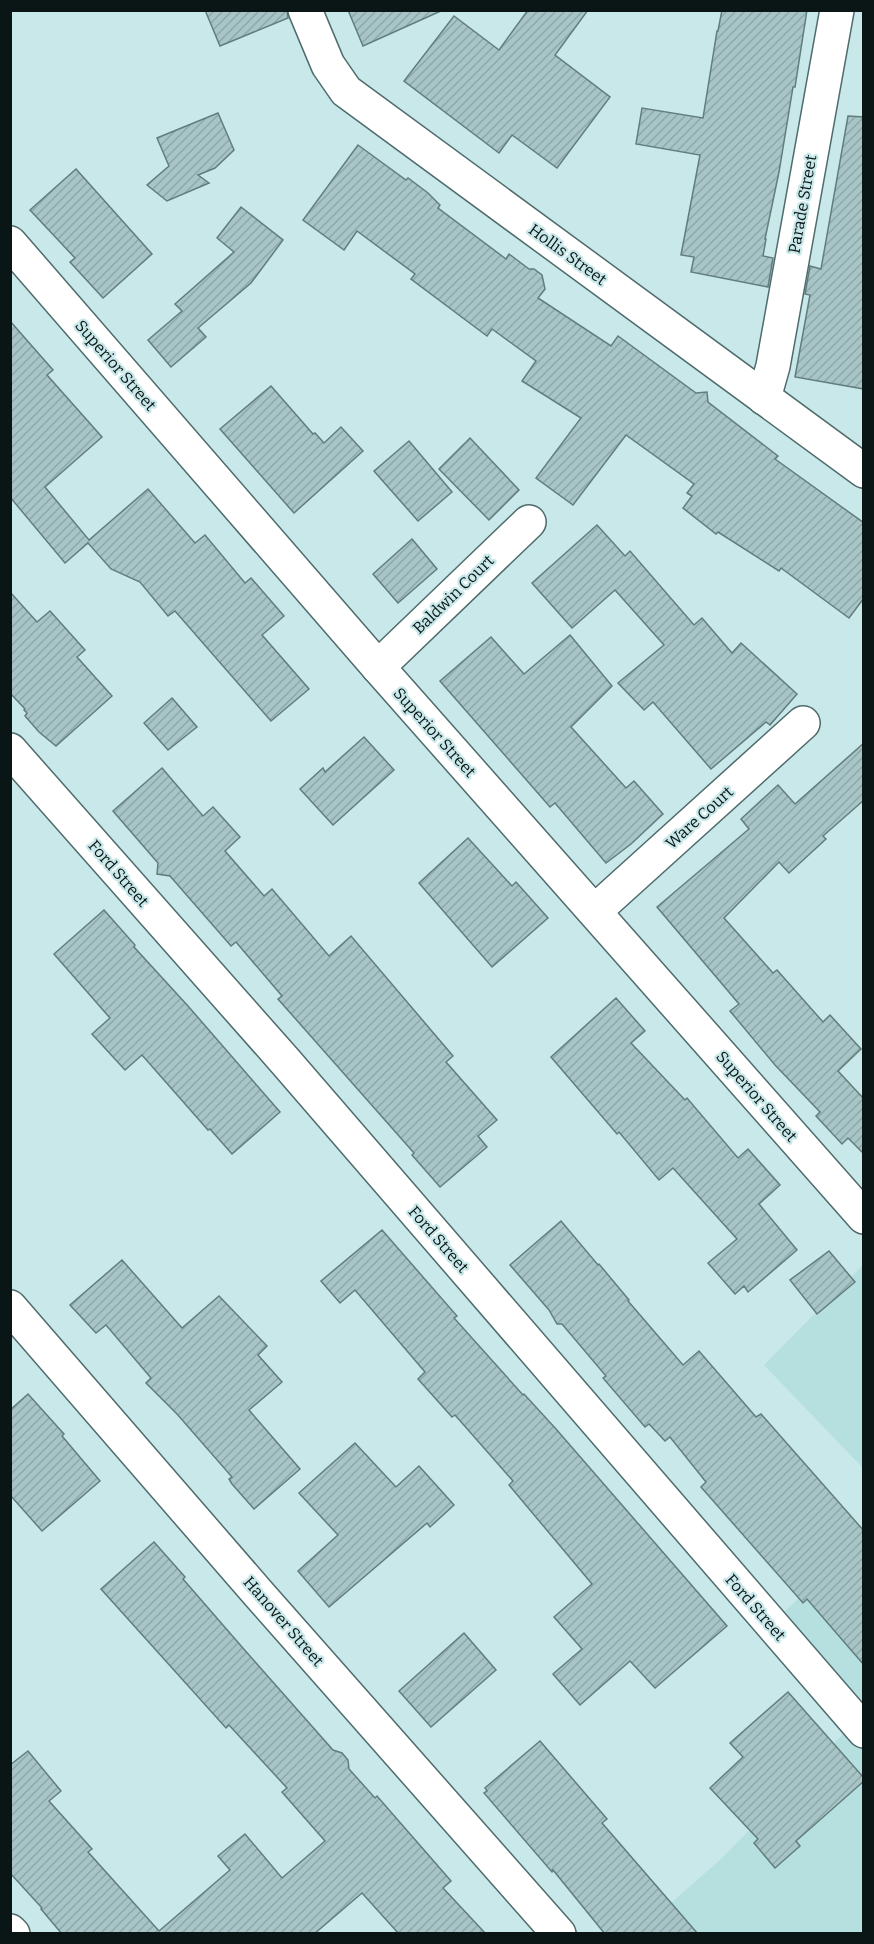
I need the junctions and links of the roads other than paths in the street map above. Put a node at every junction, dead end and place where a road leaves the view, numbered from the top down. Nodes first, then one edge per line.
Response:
1 (305, 10) edge
2 (837, 10) edge
3 (10, 243) edge
4 (764, 398) junction
5 (864, 471) edge
6 (529, 522) dead end
7 (378, 667) junction
8 (802, 723) dead end
9 (10, 750) edge
10 (595, 911) junction
11 (864, 1217) edge
12 (10, 1307) edge
13 (864, 1731) edge
14 (559, 1934) edge

1 - 4 street, Hollis Street
2 - 4 street, Parade Street
3 - 7 street, Superior Street
4 - 5 street, Hollis Street
6 - 7 street, Baldwin Court
7 - 10 street, Superior Street
8 - 10 street, Ware Court
9 - 13 street, Ford Street
10 - 11 street, Superior Street
12 - 14 street, Hanover Street

